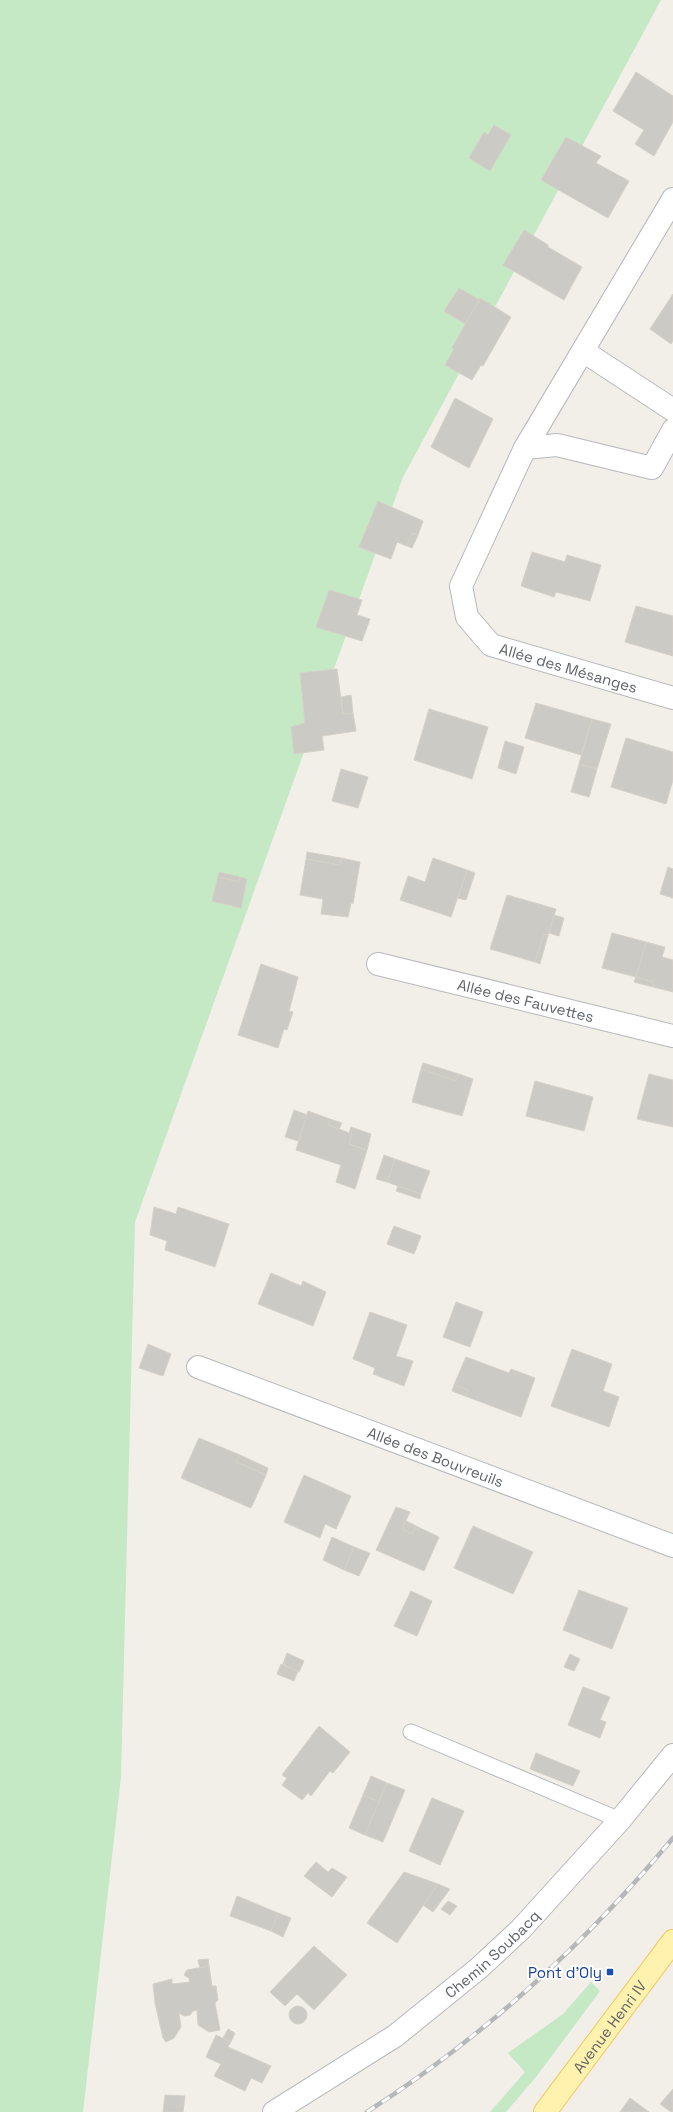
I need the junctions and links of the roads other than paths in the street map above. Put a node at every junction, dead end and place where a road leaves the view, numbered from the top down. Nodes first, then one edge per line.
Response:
1 (673, 199) edge
2 (583, 351) junction
3 (673, 410) edge
4 (673, 430) edge
5 (525, 448) junction
6 (673, 698) edge
7 (378, 964) dead end
8 (673, 1036) edge
9 (198, 1367) dead end
10 (673, 1546) edge
11 (411, 1732) dead end
12 (673, 1756) edge
13 (620, 1820) junction
14 (673, 1941) edge
15 (274, 2112) edge
16 (545, 2112) edge

1 - 2 street, Allée des Mésanges
2 - 3 street
2 - 5 street, Allée des Mésanges
4 - 5 street
5 - 6 street, Allée des Mésanges
7 - 8 street, Allée des Fauvettes
9 - 10 street, Allée des Bouvreuils
11 - 13 lane
12 - 13 street, Chemin Soubacq
13 - 15 street, Chemin Soubacq
14 - 16 main road, Avenue Henri IV

